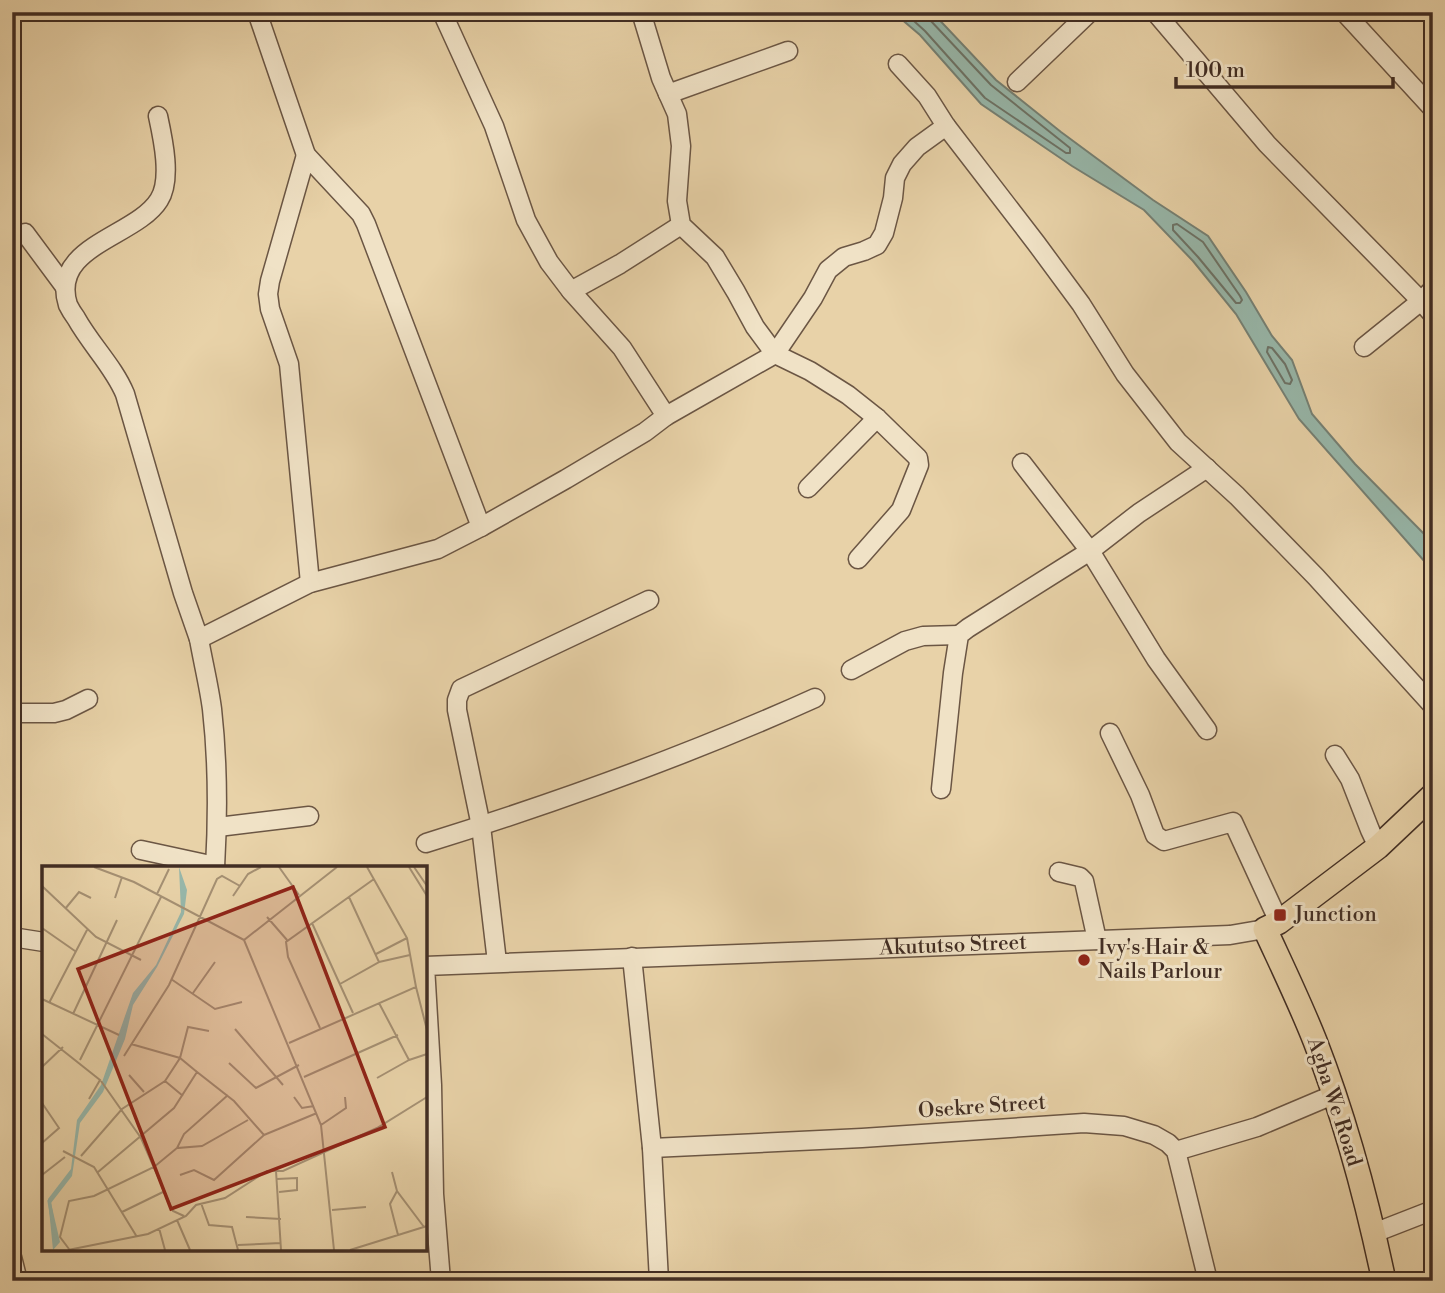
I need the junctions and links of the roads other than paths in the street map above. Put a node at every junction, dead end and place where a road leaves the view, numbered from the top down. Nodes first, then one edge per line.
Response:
1 (257, 12) edge
2 (442, 12) edge
3 (641, 12) edge
4 (1090, 12) edge
5 (1155, 12) edge
6 (1344, 12) edge
7 (788, 51) dead end
8 (898, 64) dead end
9 (1017, 82) dead end
10 (668, 94) junction
11 (1433, 109) edge
12 (158, 116) dead end
13 (946, 126) junction
14 (306, 155) junction
15 (681, 225) junction
16 (25, 233) dead end
17 (65, 287) junction
18 (571, 291) junction
19 (1427, 295) edge
20 (1433, 315) edge
21 (1364, 347) dead end
22 (775, 354) junction
23 (666, 416) junction
24 (877, 418) junction
25 (1022, 463) dead end
26 (1206, 468) junction
27 (808, 488) dead end
28 (481, 527) junction
29 (1090, 551) junction
30 (858, 559) dead end
31 (310, 583) junction
32 (649, 600) dead end
33 (959, 635) junction
34 (199, 639) junction
35 (851, 670) dead end
36 (816, 698) dead end
37 (88, 699) dead end
38 (1433, 706) edge
39 (12, 713) edge
40 (1207, 730) dead end
41 (1110, 733) dead end
42 (1335, 755) dead end
43 (941, 789) dead end
44 (1433, 795) edge
45 (309, 816) dead end
46 (481, 826) junction
47 (218, 827) junction
48 (426, 843) dead end
49 (1378, 847) junction
50 (141, 850) dead end
51 (211, 866) edge
52 (215, 866) edge
53 (1059, 872) dead end
54 (1272, 925) junction
55 (12, 937) edge
56 (1097, 940) junction
57 (42, 942) edge
58 (632, 957) junction
59 (496, 962) junction
60 (427, 966) edge
61 (427, 1000) edge
62 (1335, 1094) junction
63 (652, 1148) junction
64 (1176, 1152) junction
65 (1433, 1210) edge
66 (1374, 1233) junction
67 (12, 1257) edge
68 (18, 1281) edge
69 (441, 1281) edge
70 (659, 1281) edge
71 (1208, 1281) edge
72 (1384, 1281) edge

1 - 14 street
2 - 18 street
3 - 10 street
4 - 9 street
5 - 19 street
6 - 11 street
7 - 10 street
8 - 13 street
10 - 15 street
12 - 17 street
13 - 22 street
13 - 26 street
14 - 28 street
14 - 31 street
15 - 18 street
15 - 22 street
16 - 17 street
17 - 34 street
18 - 23 street
19 - 20 street
19 - 21 street
22 - 23 street
22 - 24 street
23 - 28 street
24 - 27 street
24 - 30 street
25 - 29 street
26 - 29 street
26 - 38 street
28 - 31 street
29 - 33 street
29 - 40 street
31 - 34 street
32 - 46 street
33 - 35 street
33 - 43 street
34 - 47 street
36 - 46 street
37 - 39 street
41 - 54 street
42 - 49 street
44 - 49 main road, Akututso Street
45 - 47 street
46 - 48 street
46 - 59 street
47 - 52 street
49 - 54 main road, Akututso Street
50 - 51 street
53 - 56 street
54 - 56 street, Akututso Street
54 - 62 main road, Agba We Road
55 - 57 street
56 - 58 street, Akututso Street
58 - 59 street, Akututso Street
58 - 63 street
59 - 60 street, Akututso Street
61 - 69 street
62 - 64 street
62 - 66 main road, Agba We Road
63 - 64 street, Osekre Street
63 - 70 street
64 - 71 street
65 - 66 street
66 - 72 main road, Agba We Road
67 - 68 street

